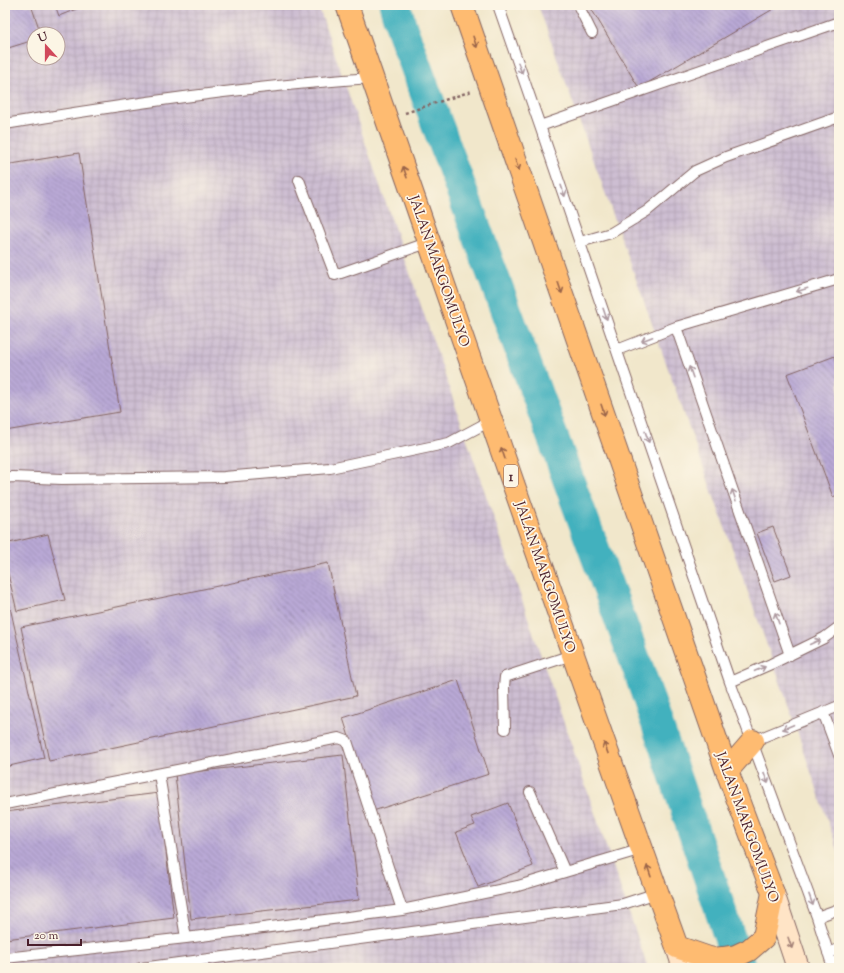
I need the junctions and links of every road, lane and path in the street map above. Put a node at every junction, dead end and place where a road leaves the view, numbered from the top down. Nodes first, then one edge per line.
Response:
1 (347, 5) edge
2 (462, 5) edge
3 (498, 5) edge
4 (578, 5) edge
5 (839, 22) edge
6 (592, 33) dead end
7 (372, 78) junction
8 (457, 96) dead end
9 (422, 108) dead end
10 (839, 117) edge
11 (5, 124) edge
12 (540, 126) junction
13 (299, 180) dead end
14 (430, 242) junction
15 (580, 242) junction
16 (839, 279) edge
17 (676, 327) junction
18 (617, 350) junction
19 (492, 420) junction
20 (5, 478) edge
21 (839, 627) edge
22 (572, 655) junction
23 (790, 655) junction
24 (730, 682) junction
25 (839, 706) edge
26 (823, 712) junction
27 (505, 729) dead end
28 (753, 741) junction
29 (839, 755) edge
30 (727, 771) junction
31 (159, 774) junction
32 (530, 792) dead end
33 (5, 804) edge
34 (642, 849) junction
35 (565, 872) junction
36 (772, 893) junction
37 (658, 894) junction
38 (839, 909) edge
39 (402, 910) junction
40 (817, 917) junction
41 (186, 938) junction
42 (677, 947) junction
43 (839, 949) edge
44 (828, 953) junction
45 (5, 958) edge
46 (141, 968) edge
47 (684, 968) edge
48 (798, 968) edge
49 (833, 968) edge

1 - 7 highway, JALAN MARGOMULYO / 1
2 -> 30 highway, JALAN MARGOMULYO
3 -> 12 lane
4 - 6 lane
5 - 12 lane
7 - 11 lane
14 -> 7 highway, JALAN MARGOMULYO / 1
8 - 9 path
10 - 15 lane
12 -> 15 lane
13 - 14 lane
14 - 19 highway, JALAN MARGOMULYO / 1
15 -> 18 lane
16 -> 17 lane
17 -> 18 lane
23 -> 17 lane
18 -> 24 lane
19 - 20 lane
22 -> 19 highway, JALAN MARGOMULYO / 1
23 -> 21 lane
22 - 27 lane
34 -> 22 highway, JALAN MARGOMULYO / 1
24 -> 23 lane
24 - 28 lane
25 - 26 lane
26 -> 28 lane
26 - 29 lane
28 - 30 highway
28 -> 40 lane
30 - 36 highway, JALAN MARGOMULYO
31 - 33 lane
31 - 39 lane
31 - 41 lane
32 - 35 lane
34 - 35 lane
37 -> 34 highway, JALAN MARGOMULYO / 1
35 - 39 lane
36 - 42 highway
36 -> 48 main road, JALAN MARGOMULYO
37 - 42 highway, JALAN MARGOMULYO / 1
37 - 46 lane
38 - 40 lane
39 - 41 lane
40 - 44 lane
41 - 45 lane
42 - 47 main road, JALAN MARGOMULYO
43 - 44 lane
44 - 49 lane

